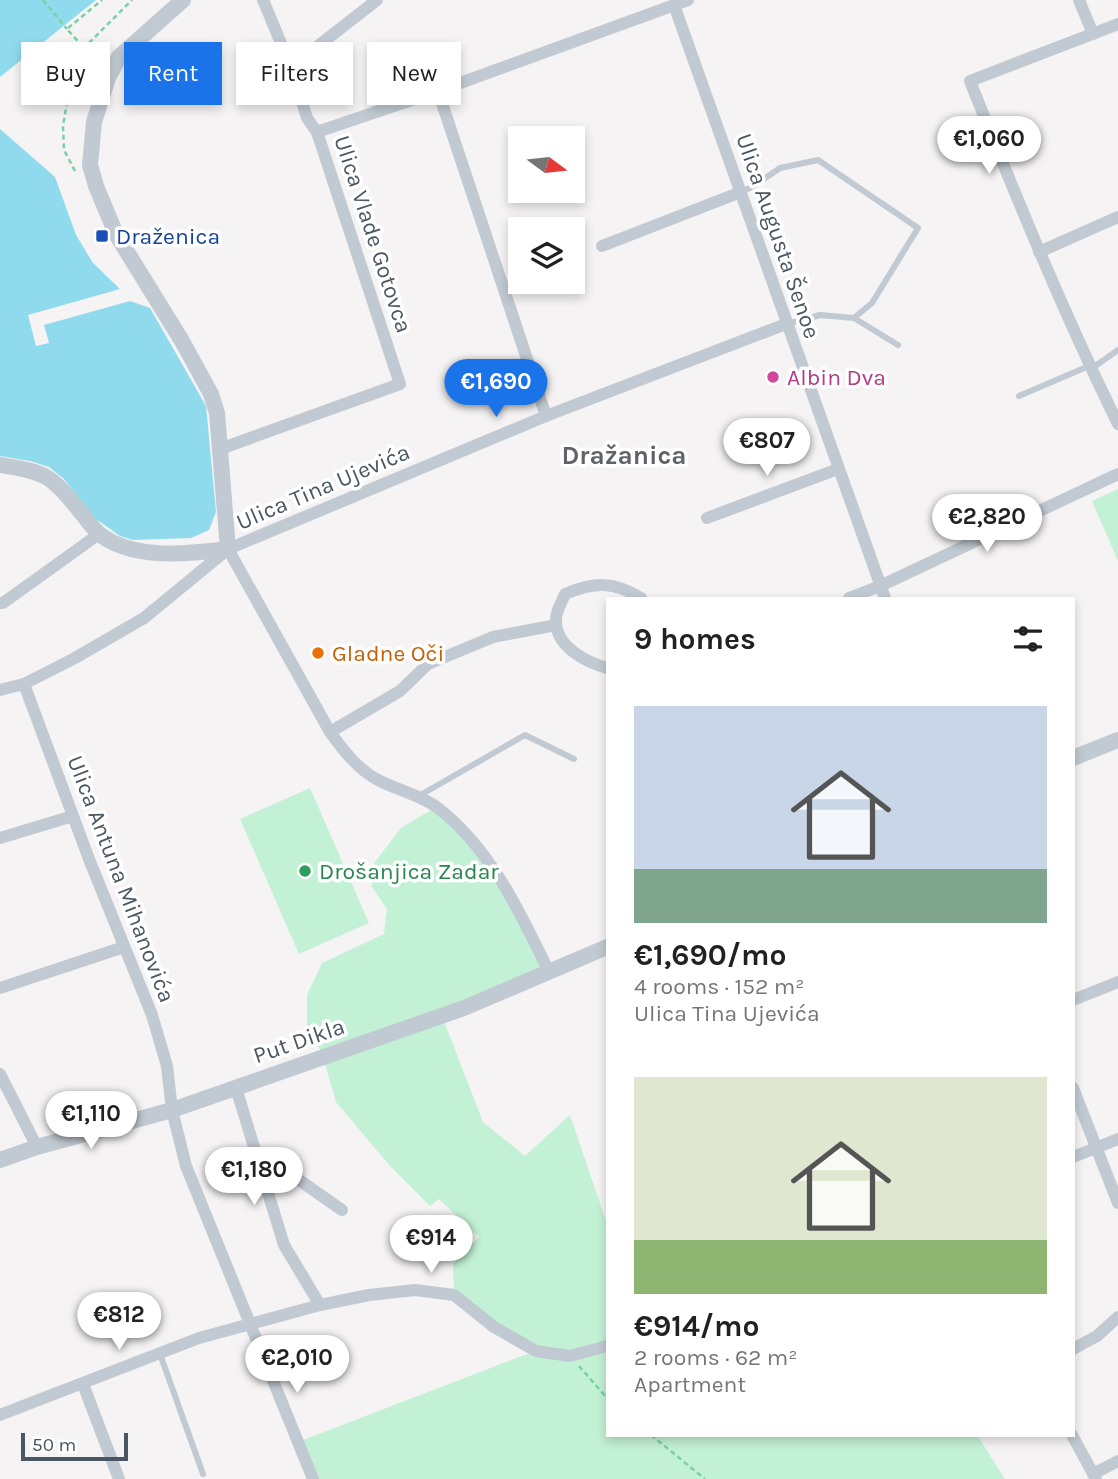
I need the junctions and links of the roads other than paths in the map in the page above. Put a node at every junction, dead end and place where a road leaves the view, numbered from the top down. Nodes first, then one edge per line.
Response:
1 (183, 0) edge
2 (263, 0) edge
3 (377, 0) edge
4 (688, 0) edge
5 (1079, 0) edge
6 (674, 5) junction
7 (1118, 24) edge
8 (1093, 34) junction
9 (281, 42) edge
10 (322, 42) edge
11 (461, 83) edge
12 (303, 105) edge
13 (397, 105) edge
14 (443, 105) edge
15 (317, 132) junction
16 (741, 192) junction
17 (1118, 217) edge
18 (603, 246) dead end
19 (1039, 252) junction
20 (854, 318) junction
21 (786, 324) junction
22 (898, 345) dead end
23 (1118, 350) edge
24 (1089, 367) junction
25 (1020, 396) dead end
26 (546, 416) junction
27 (1118, 424) edge
28 (220, 449) junction
29 (0, 465) edge
30 (838, 469) junction
31 (1118, 474) edge
32 (707, 518) dead end
33 (99, 534) junction
34 (228, 549) junction
35 (883, 592) edge
36 (639, 597) edge
37 (855, 597) edge
38 (0, 603) edge
39 (556, 625) junction
40 (606, 668) edge
41 (24, 684) junction
42 (0, 690) edge
43 (330, 732) junction
44 (1118, 740) edge
45 (1075, 757) edge
46 (575, 759) dead end
47 (416, 797) junction
48 (73, 816) junction
49 (0, 838) edge
50 (124, 947) junction
51 (606, 947) edge
52 (549, 972) junction
53 (1118, 982) edge
54 (0, 988) edge
55 (1075, 999) edge
56 (0, 1074) edge
57 (236, 1088) junction
58 (1075, 1093) edge
59 (172, 1110) junction
60 (1118, 1139) edge
61 (37, 1147) junction
62 (1096, 1148) junction
63 (1075, 1156) edge
64 (0, 1160) edge
65 (264, 1184) junction
66 (1118, 1203) edge
67 (342, 1210) dead end
68 (320, 1305) junction
69 (1118, 1317) edge
70 (250, 1323) junction
71 (606, 1346) edge
72 (1075, 1348) edge
73 (160, 1353) junction
74 (83, 1384) junction
75 (0, 1415) edge
76 (1073, 1437) edge
77 (1118, 1461) edge
78 (203, 1474) dead end
79 (1095, 1476) edge
80 (119, 1479) edge
81 (313, 1479) edge

1 - 28 street
2 - 9 street, Ulica Vlade Gotovca
3 - 10 street
4 - 6 street
5 - 8 street
6 - 11 street
6 - 16 street, Ulica Augusta Šenoe
7 - 8 street
8 - 19 street
12 - 15 street, Ulica Vlade Gotovca
13 - 15 street
14 - 26 street
15 - 28 street, Ulica Vlade Gotovca
16 - 18 street
16 - 20 lane
16 - 21 street, Ulica Augusta Šenoe
17 - 19 street
19 - 24 street
20 - 21 lane
20 - 22 lane
21 - 26 street, Ulica Tina Ujevića
21 - 30 street, Ulica Augusta Šenoe
23 - 24 lane
24 - 25 lane
24 - 27 street
26 - 34 street, Ulica Tina Ujevića
28 - 34 street
29 - 33 street
30 - 32 street
30 - 35 street, Ulica Augusta Šenoe
31 - 35 street
33 - 34 street
33 - 38 street
34 - 41 street
34 - 43 street
35 - 37 street
36 - 39 street
39 - 40 street
39 - 43 street
41 - 42 street
41 - 48 street, Ulica Antuna Mihanovića
43 - 47 street
44 - 45 street
46 - 47 lane
47 - 52 street
48 - 49 street
48 - 50 street, Ulica Antuna Mihanovića
50 - 54 street
50 - 59 street, Ulica Antuna Mihanovića
51 - 52 street, Put Dikla
52 - 57 street, Put Dikla
53 - 55 street
56 - 61 street
57 - 59 street, Put Dikla
57 - 65 street
58 - 62 street
59 - 61 street, Put Dikla
59 - 70 street, Ulica Antuna Mihanovića
60 - 62 street
61 - 64 street, Put Dikla
62 - 63 street
62 - 66 street
65 - 67 street
65 - 68 street
68 - 70 street
68 - 71 street
69 - 72 street
70 - 73 street
70 - 81 street, Ulica Antuna Mihanovića
73 - 74 street
73 - 78 lane
74 - 75 street
74 - 80 street
76 - 79 street
77 - 79 street

